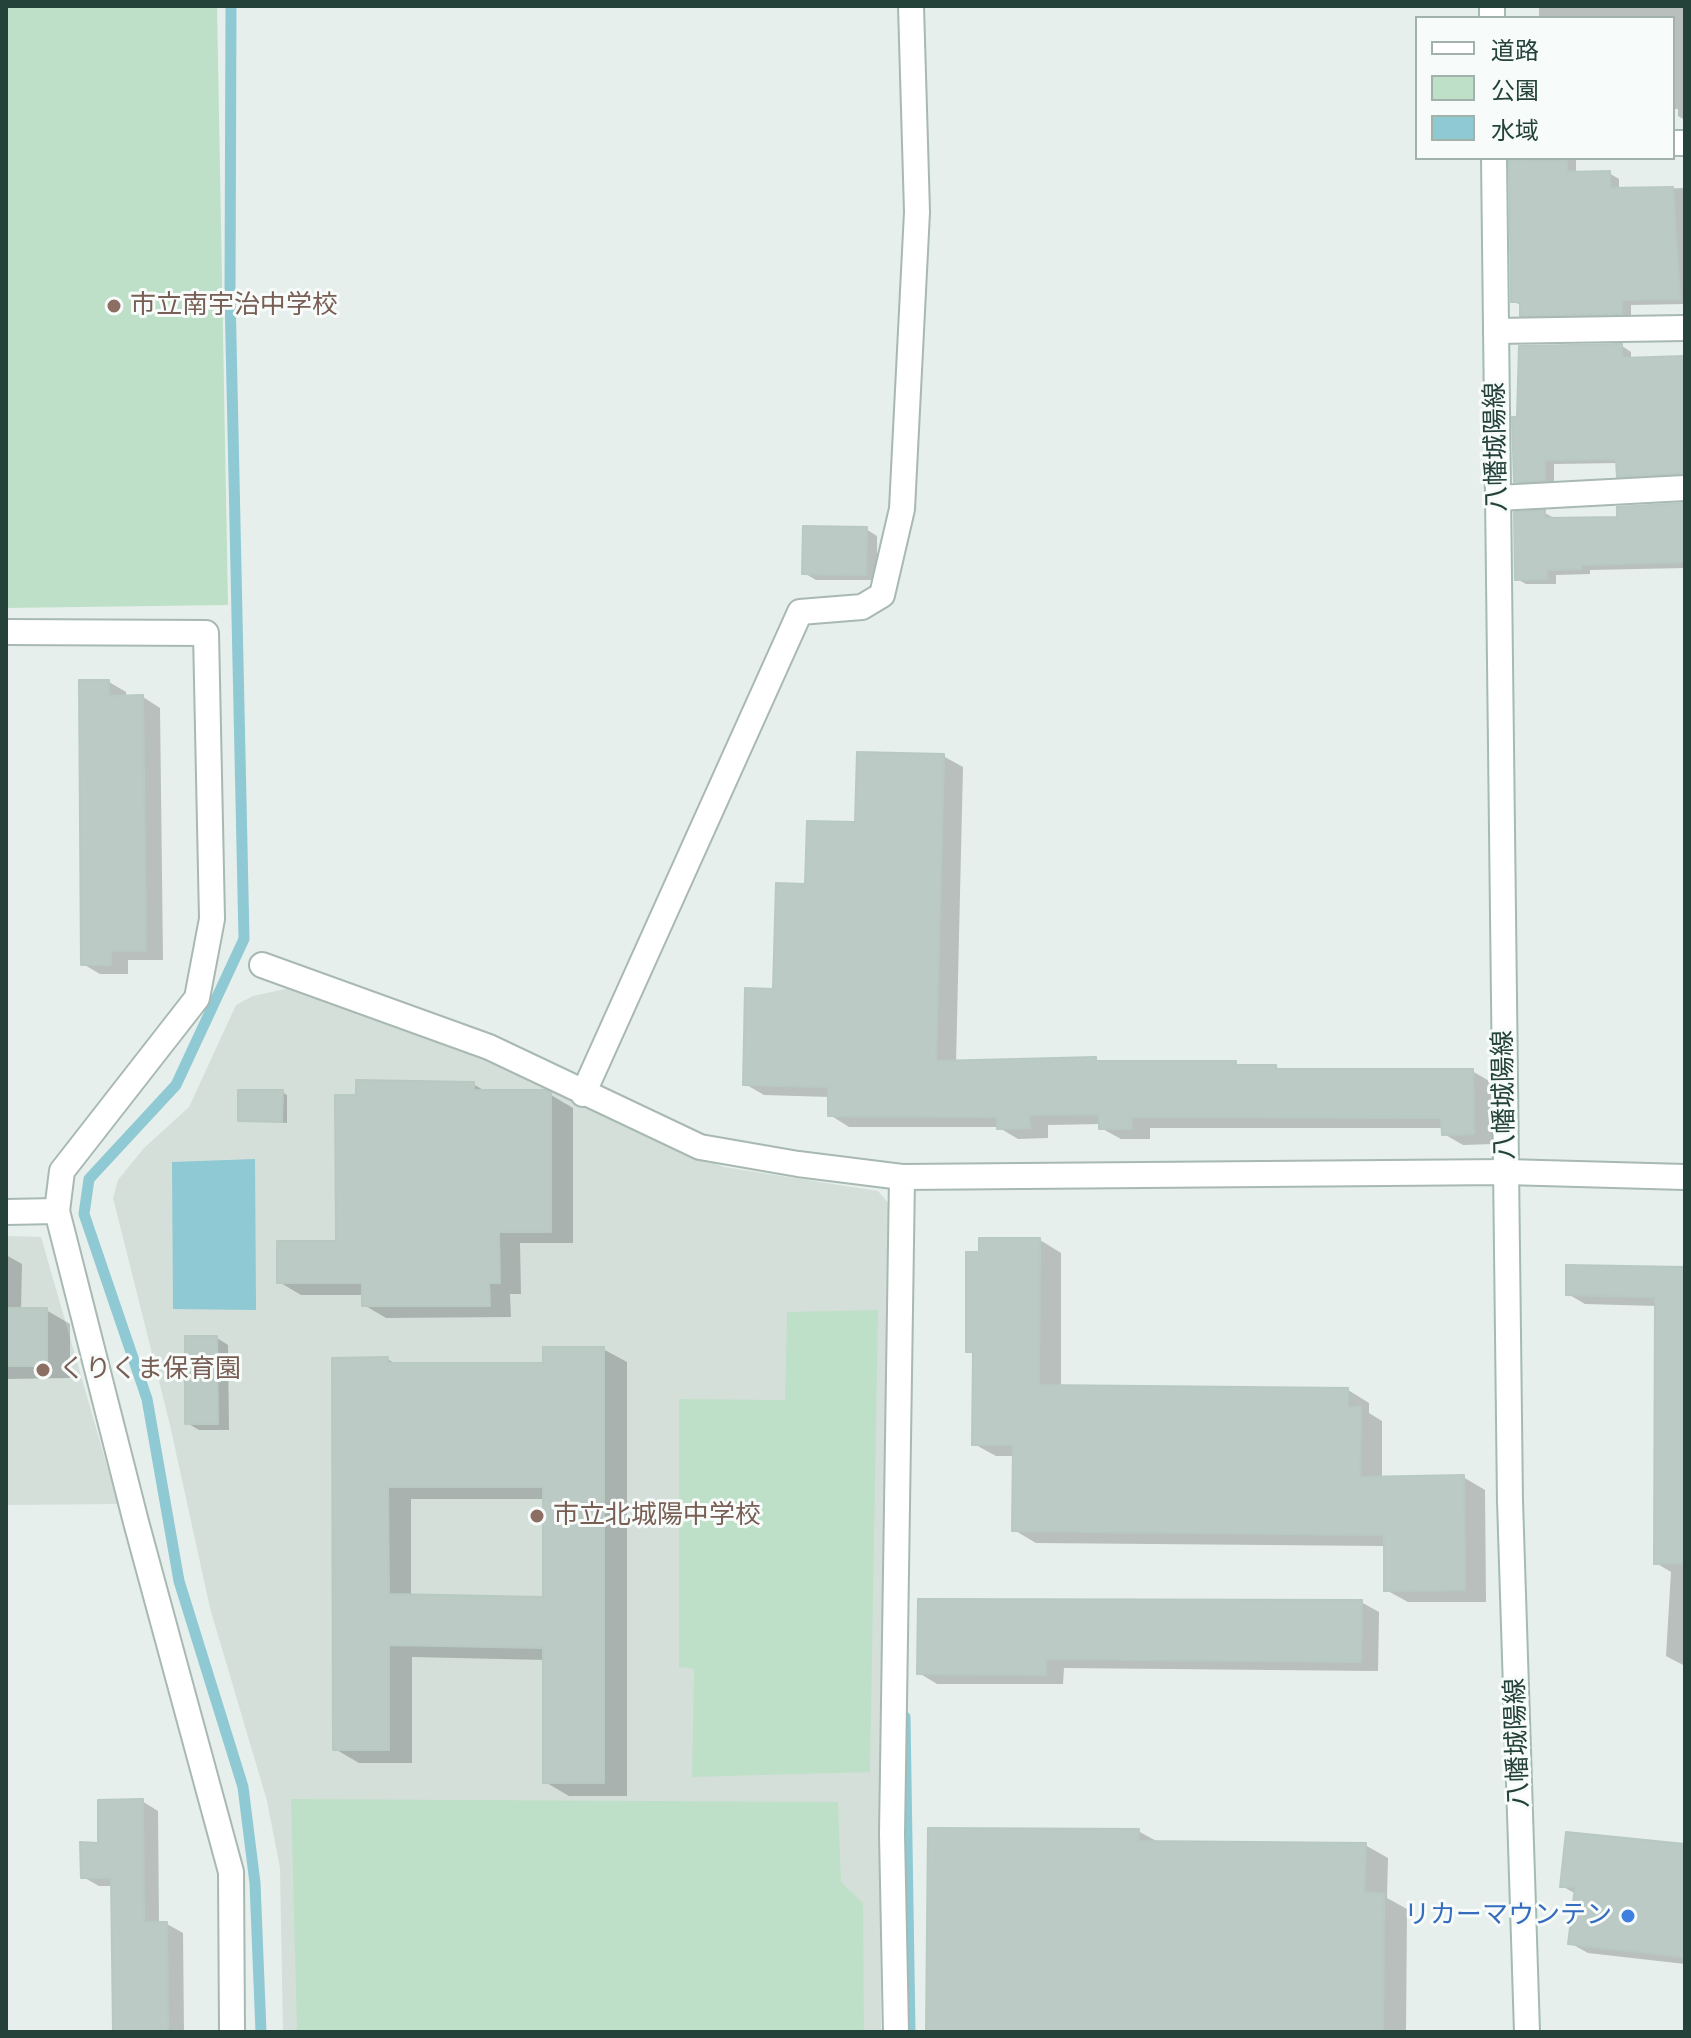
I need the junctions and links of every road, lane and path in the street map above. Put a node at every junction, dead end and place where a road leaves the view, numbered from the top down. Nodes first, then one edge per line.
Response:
1 (911, 6) edge
2 (1494, 160) edge
3 (1685, 328) edge
4 (1496, 331) junction
5 (1685, 488) edge
6 (1498, 498) junction
7 (6, 632) edge
8 (262, 965) dead end
9 (583, 1094) junction
10 (1506, 1172) junction
11 (902, 1177) junction
12 (1685, 1177) edge
13 (57, 1211) junction
14 (6, 1212) edge
15 (232, 2032) edge
16 (896, 2032) edge
17 (1527, 2032) edge

1 - 9 street
2 - 4 street, 八幡城陽線
3 - 4 street
4 - 6 street, 八幡城陽線
5 - 6 street
6 - 10 street, 八幡城陽線
7 - 13 street
8 - 9 street
9 - 11 street
10 - 11 street
10 - 12 street
10 - 17 street, 八幡城陽線
11 - 16 street
13 - 14 street
13 - 15 street

